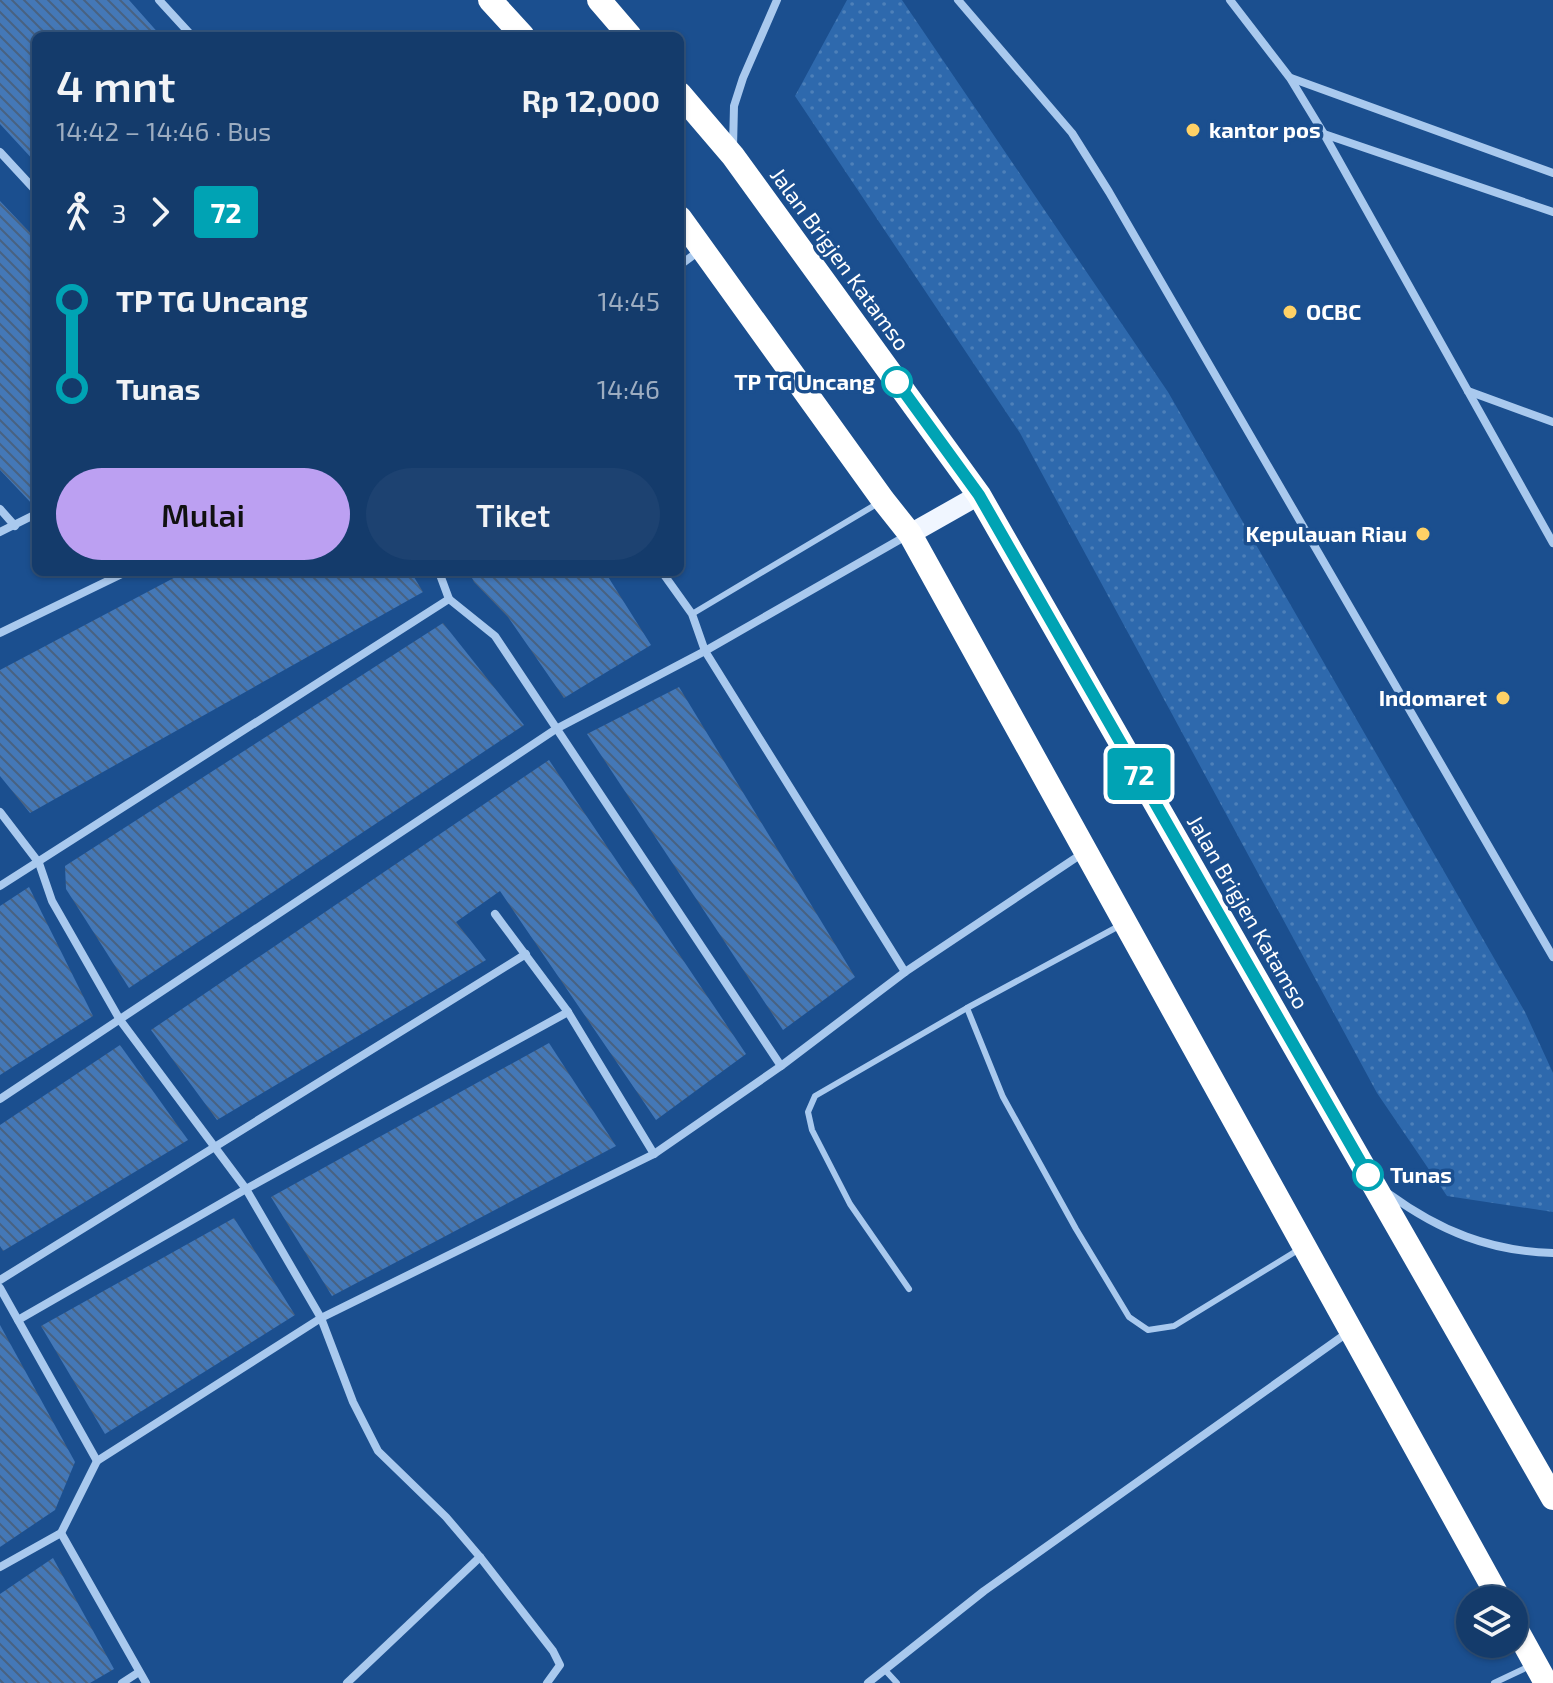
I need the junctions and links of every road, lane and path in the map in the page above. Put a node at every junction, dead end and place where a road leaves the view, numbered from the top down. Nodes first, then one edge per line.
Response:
1 (159, 0) edge
2 (490, 0) edge
3 (599, 0) edge
4 (777, 0) edge
5 (958, 0) edge
6 (1230, 0) edge
7 (188, 32) edge
8 (519, 32) edge
9 (627, 32) edge
10 (1290, 78) junction
11 (684, 99) edge
12 (1324, 134) junction
13 (0, 152) edge
14 (733, 156) junction
15 (1553, 173) edge
16 (32, 187) edge
17 (1553, 212) edge
18 (684, 224) edge
19 (702, 249) junction
20 (684, 262) edge
21 (1468, 391) junction
22 (1553, 422) edge
23 (979, 495) junction
24 (883, 500) junction
25 (0, 509) edge
26 (32, 516) edge
27 (15, 526) junction
28 (0, 532) edge
29 (910, 534) junction
30 (1553, 543) edge
31 (118, 576) edge
32 (440, 576) edge
33 (665, 576) edge
34 (449, 599) junction
35 (692, 614) junction
36 (0, 633) edge
37 (705, 651) junction
38 (556, 729) junction
39 (0, 812) edge
40 (1086, 851) junction
41 (39, 863) junction
42 (0, 886) edge
43 (495, 914) dead end
44 (1126, 922) junction
45 (526, 954) junction
46 (1553, 957) edge
47 (905, 972) junction
48 (967, 1008) junction
49 (568, 1012) junction
50 (120, 1020) junction
51 (781, 1066) junction
52 (0, 1099) edge
53 (216, 1148) junction
54 (654, 1154) junction
55 (1372, 1182) junction
56 (246, 1189) junction
57 (1304, 1246) junction
58 (1553, 1253) edge
59 (0, 1280) edge
60 (0, 1288) edge
61 (909, 1289) dead end
62 (321, 1318) junction
63 (18, 1320) junction
64 (1351, 1331) junction
65 (97, 1461) junction
66 (1553, 1498) edge
67 (61, 1533) junction
68 (480, 1557) junction
69 (0, 1567) edge
70 (1492, 1586) edge
71 (1528, 1651) edge
72 (885, 1670) junction
73 (139, 1672) junction
74 (1540, 1673) edge
75 (122, 1683) edge
76 (146, 1683) edge
77 (347, 1683) edge
78 (547, 1683) edge
79 (868, 1683) edge
80 (897, 1683) edge
81 (1494, 1683) edge

1 - 7 street
2 - 8 highway
3 - 9 highway
4 - 14 street
5 - 46 street
6 - 10 street
10 - 12 street
10 - 15 street
11 - 14 highway, Jalan Brigjen Katamso
12 - 17 street
12 - 21 street
13 - 16 street
14 - 23 highway, Jalan Brigjen Katamso
18 - 19 highway
19 - 20 street
19 - 24 highway
21 - 22 street
21 - 30 street
23 - 29 main road
23 - 55 highway, Jalan Brigjen Katamso
24 - 29 highway
24 - 35 lane
25 - 27 street
26 - 27 street
27 - 28 street
29 - 37 street
29 - 40 highway
31 - 36 street
32 - 34 street
33 - 35 street
34 - 38 street
34 - 41 street
35 - 37 street
37 - 38 street
37 - 47 street
38 - 50 street
38 - 51 street
39 - 41 street
40 - 44 highway
40 - 47 street
41 - 42 street
41 - 50 street
43 - 45 street
44 - 48 lane
44 - 57 highway
45 - 49 street
45 - 53 street
47 - 51 street
48 - 57 lane
48 - 61 lane
49 - 54 street
49 - 56 street
50 - 52 street
50 - 53 street
51 - 54 street
53 - 56 street
53 - 59 street
54 - 62 street
55 - 58 street
55 - 66 highway, Jalan Brigjen Katamso
56 - 62 street
56 - 63 street
57 - 64 highway
60 - 63 street
62 - 65 street
62 - 68 street
63 - 65 street
64 - 70 highway
64 - 72 street
65 - 67 street
67 - 69 street
67 - 73 street
68 - 77 street
68 - 78 street
71 - 74 highway
72 - 79 street
72 - 80 lane
73 - 75 street
73 - 76 street
74 - 81 lane

